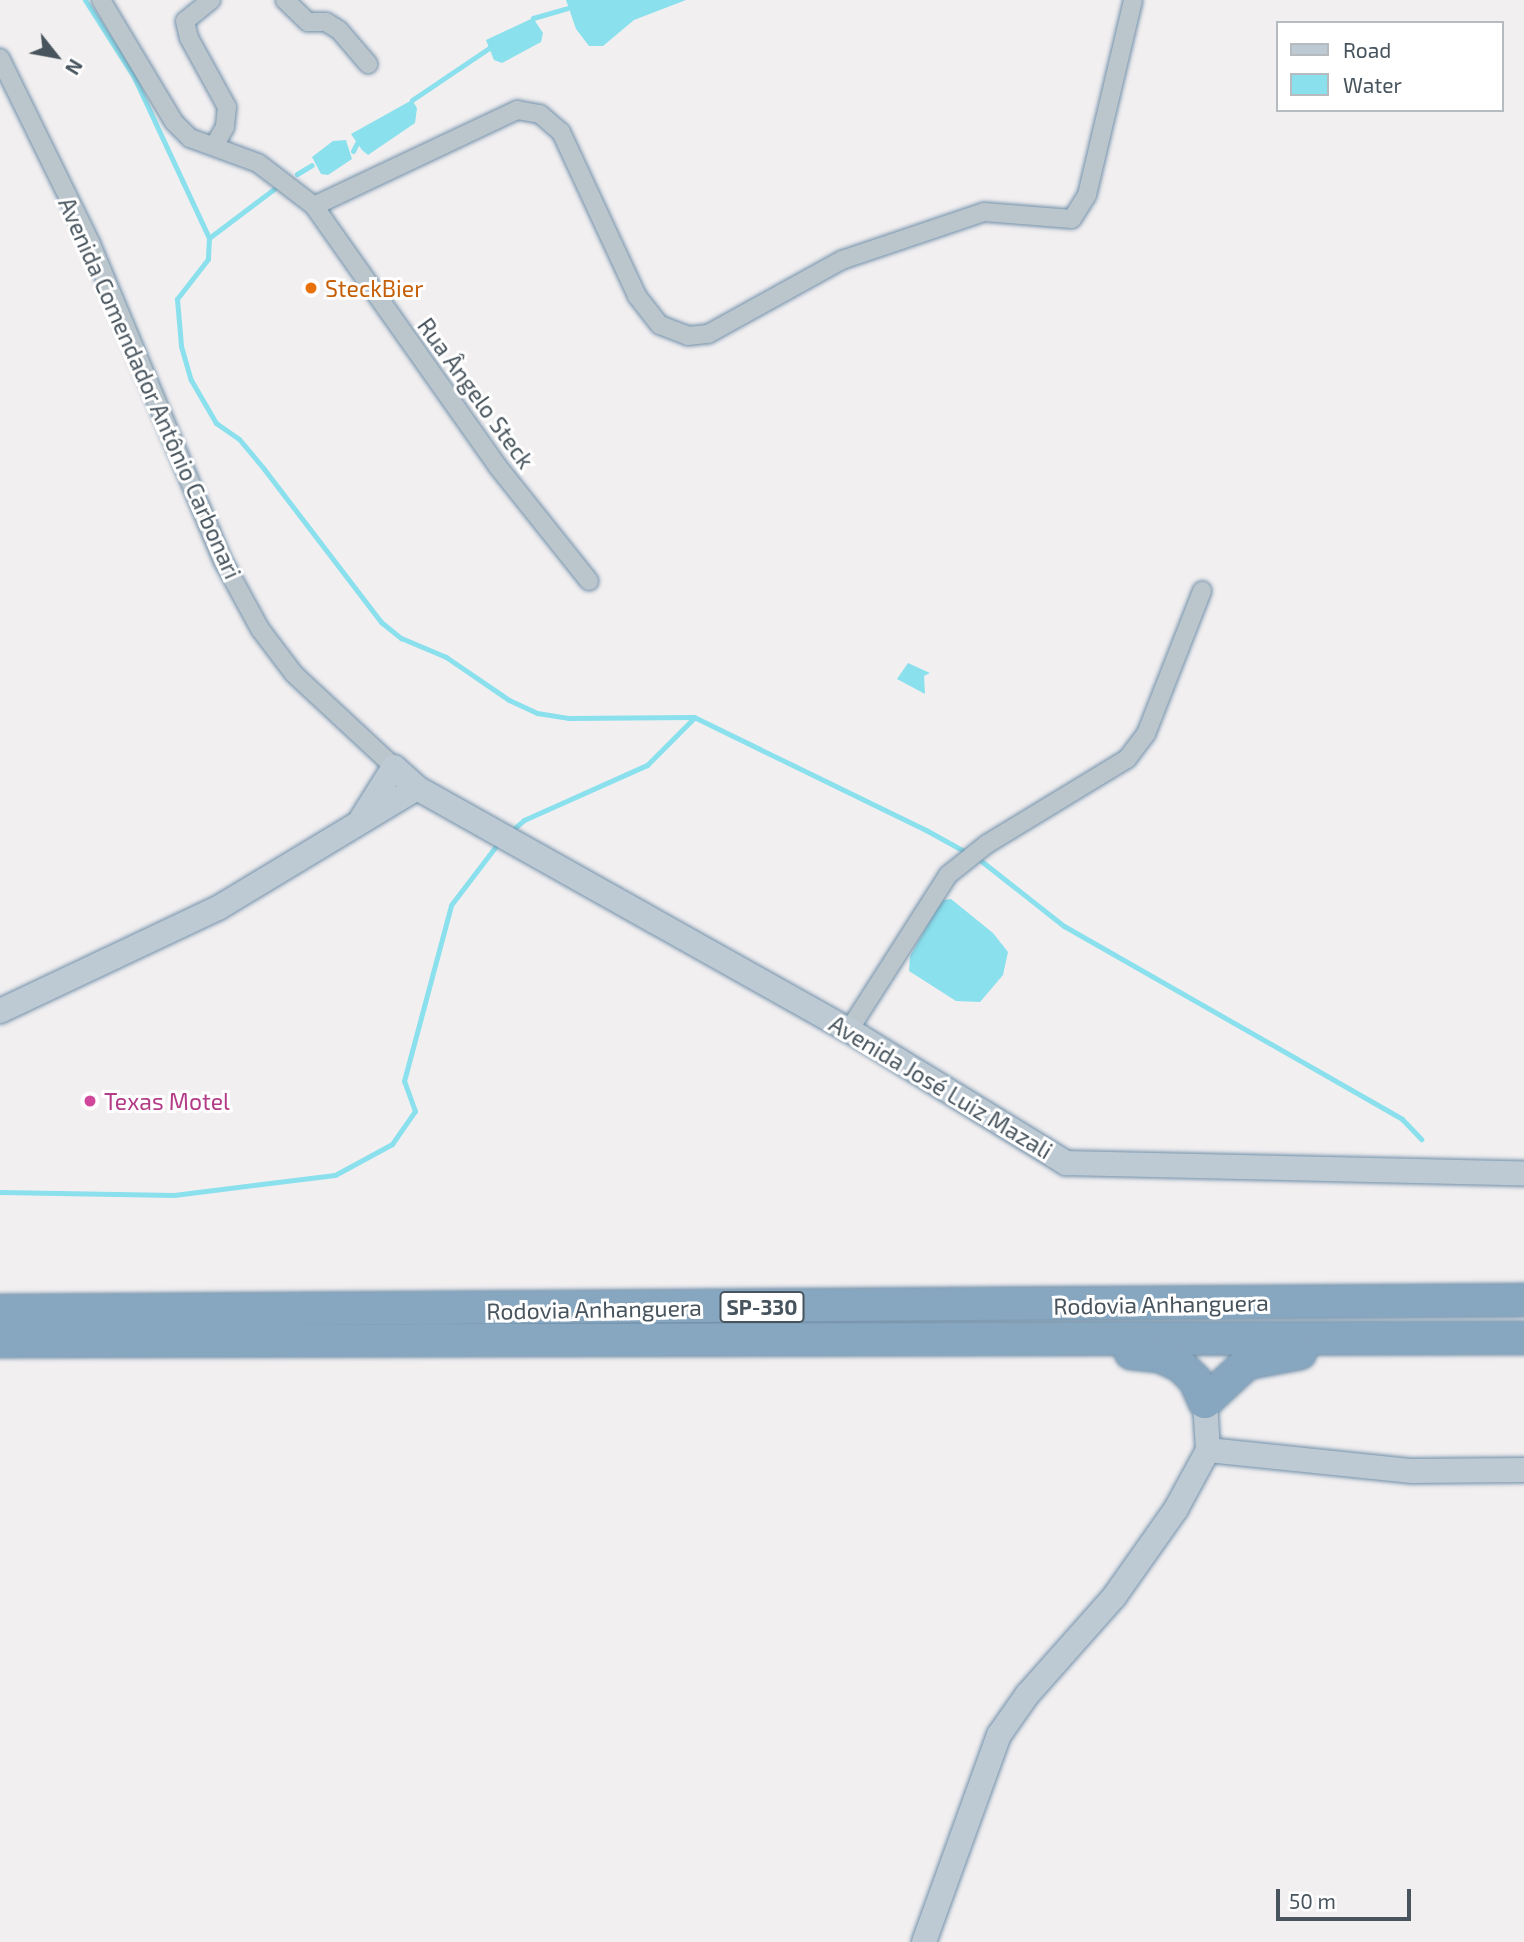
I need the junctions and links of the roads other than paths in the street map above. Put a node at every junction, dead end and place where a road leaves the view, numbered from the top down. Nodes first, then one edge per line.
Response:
1 (100, 0) edge
2 (211, 0) edge
3 (285, 0) edge
4 (1133, 0) edge
5 (0, 58) edge
6 (368, 64) dead end
7 (214, 146) junction
8 (314, 206) junction
9 (589, 581) dead end
10 (1202, 591) dead end
11 (394, 767) junction
12 (417, 788) junction
13 (362, 817) junction
14 (0, 1011) edge
15 (849, 1030) junction
16 (1524, 1173) edge
17 (1524, 1300) edge
18 (0, 1311) edge
19 (1458, 1338) junction
20 (1524, 1338) edge
21 (1014, 1340) junction
22 (0, 1341) edge
23 (1205, 1402) junction
24 (1208, 1450) junction
25 (1524, 1470) edge
26 (925, 1942) edge

1 - 7 street, Rua Ângelo Steck
2 - 7 street
3 - 6 street
4 - 8 street
5 - 11 street, Avenida Comendador Antônio Carbonari
7 - 8 street, Rua Ângelo Steck
8 - 9 street, Rua Ângelo Steck
10 - 15 street
11 - 12 main road, Avenida Comendador Antônio Carbonari
11 - 13 main road
12 - 13 main road
12 - 15 main road, Avenida José Luiz Mazali
13 - 14 main road
15 - 16 main road, Avenida José Luiz Mazali
17 - 18 highway, Rodovia Anhanguera / SP-330
19 - 20 highway, Rodovia Anhanguera / SP-330
19 - 21 highway, Rodovia Anhanguera / SP-330
19 - 23 highway
21 - 22 highway, Rodovia Anhanguera / SP-330
21 - 23 highway
23 - 24 main road
24 - 25 main road
24 - 26 main road

